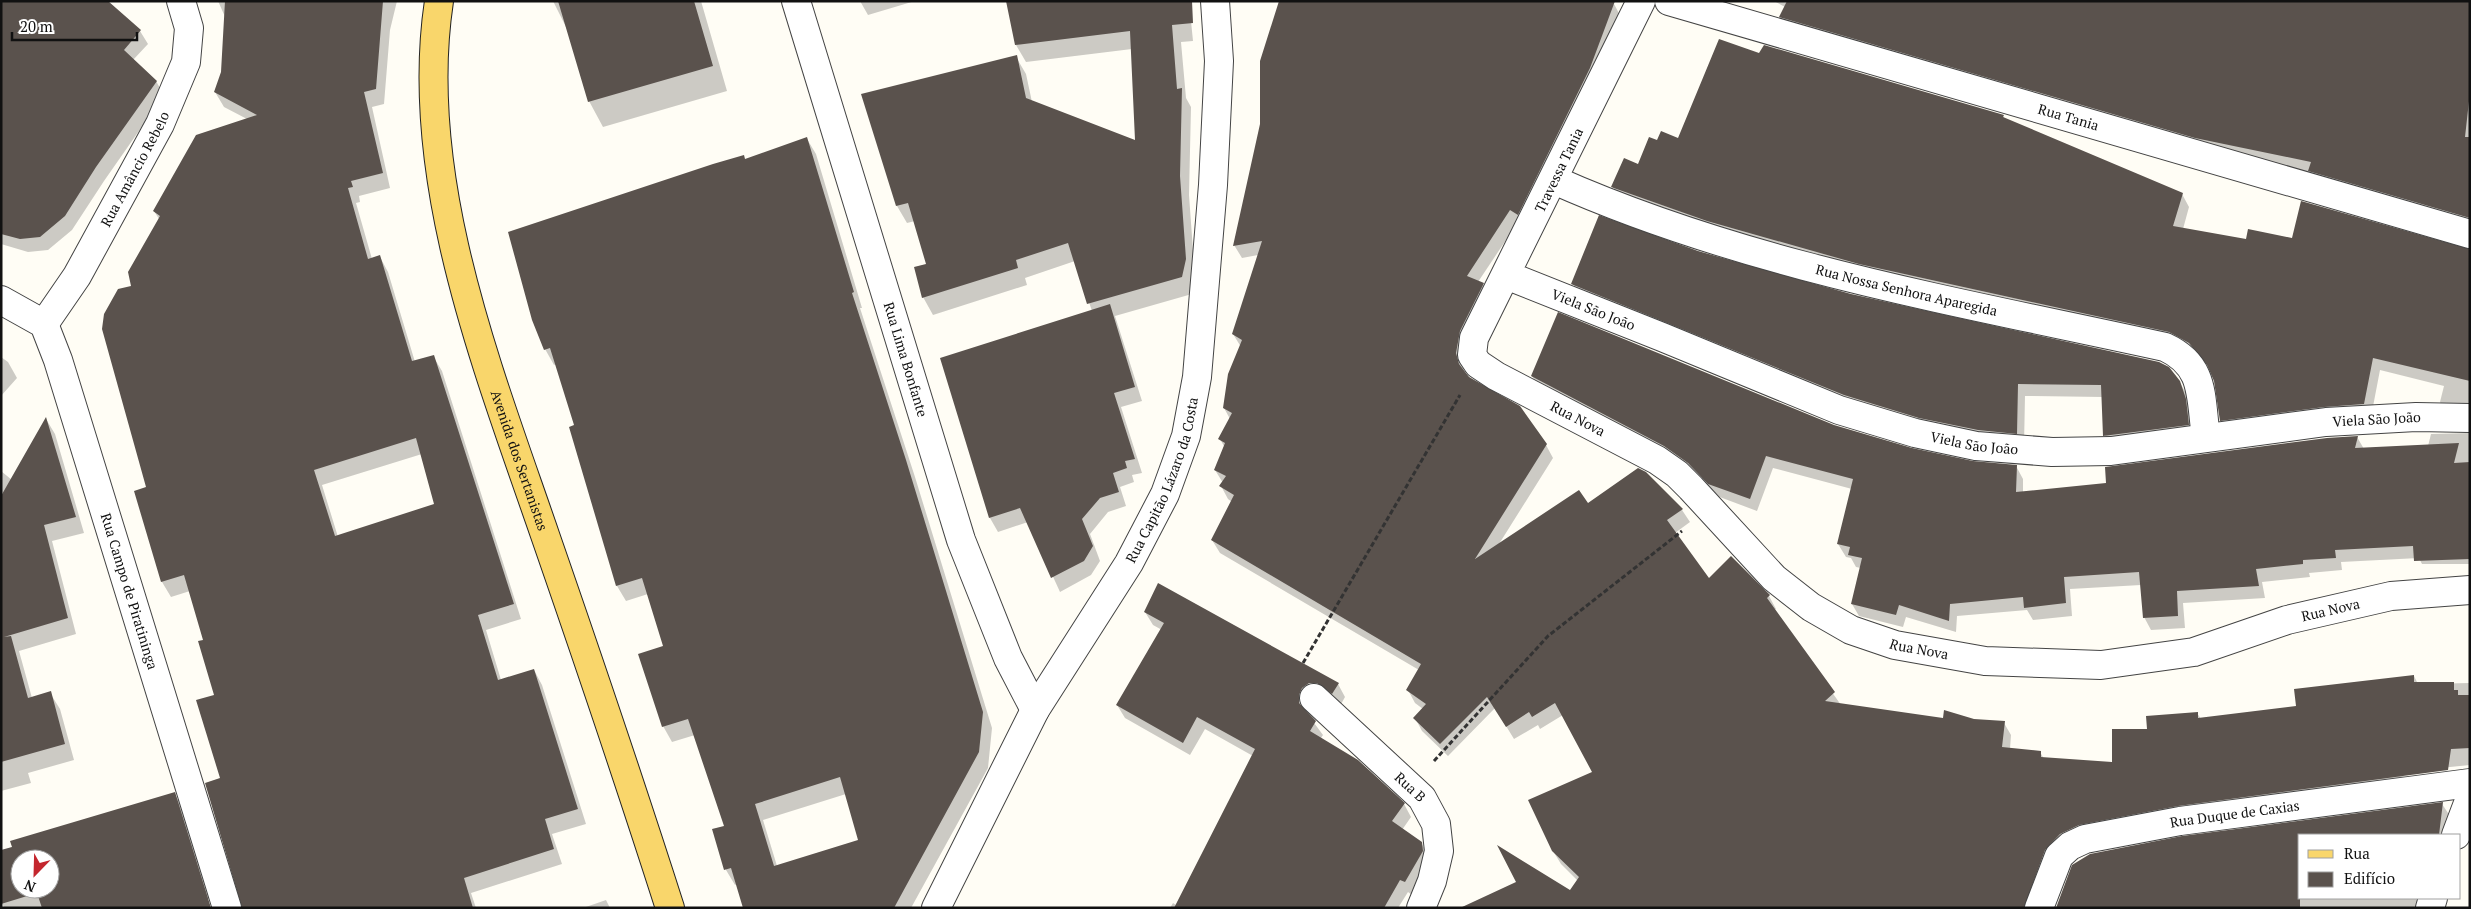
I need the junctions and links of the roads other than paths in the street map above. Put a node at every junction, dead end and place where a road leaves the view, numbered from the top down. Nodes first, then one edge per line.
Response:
1 (182, 1) edge
2 (439, 1) edge
3 (796, 1) edge
4 (1215, 1) edge
5 (1641, 1) edge
6 (1669, 1) edge
7 (1554, 180) junction
8 (2470, 234) edge
9 (1506, 275) junction
10 (1, 300) edge
11 (44, 324) junction
12 (1476, 351) joint
13 (2470, 418) edge
14 (2206, 437) junction
15 (2470, 590) edge
16 (1314, 698) road end
17 (1035, 710) junction
18 (2470, 783) edge
19 (2470, 798) edge
20 (2456, 834) edge
21 (227, 908) edge
22 (670, 908) edge
23 (936, 908) edge
24 (1421, 908) edge
25 (2039, 908) edge

1 - 11 street, Rua Amâncio Rebelo
2 - 22 main road, Avenida dos Sertanistas
3 - 17 street, Rua Lima Bonfante
4 - 17 street, Rua Capitão Lázaro da Costa
5 - 7 street, Travessa Tania
6 - 8 street, Rua Tania
7 - 9 street, Travessa Tania
7 - 14 street, Rua Nossa Senhora Aparegida
9 - 12 street, Travessa Tania
9 - 14 street, Viela São João
10 - 11 street
11 - 21 street, Rua Campo de Piratininga
12 - 15 street, Rua Nova
13 - 14 street, Viela São João
16 - 24 street, Rua B
17 - 23 street, Rua Capitão Lázaro da Costa
18 - 25 street, Rua Duque de Caxias
19 - 20 street

